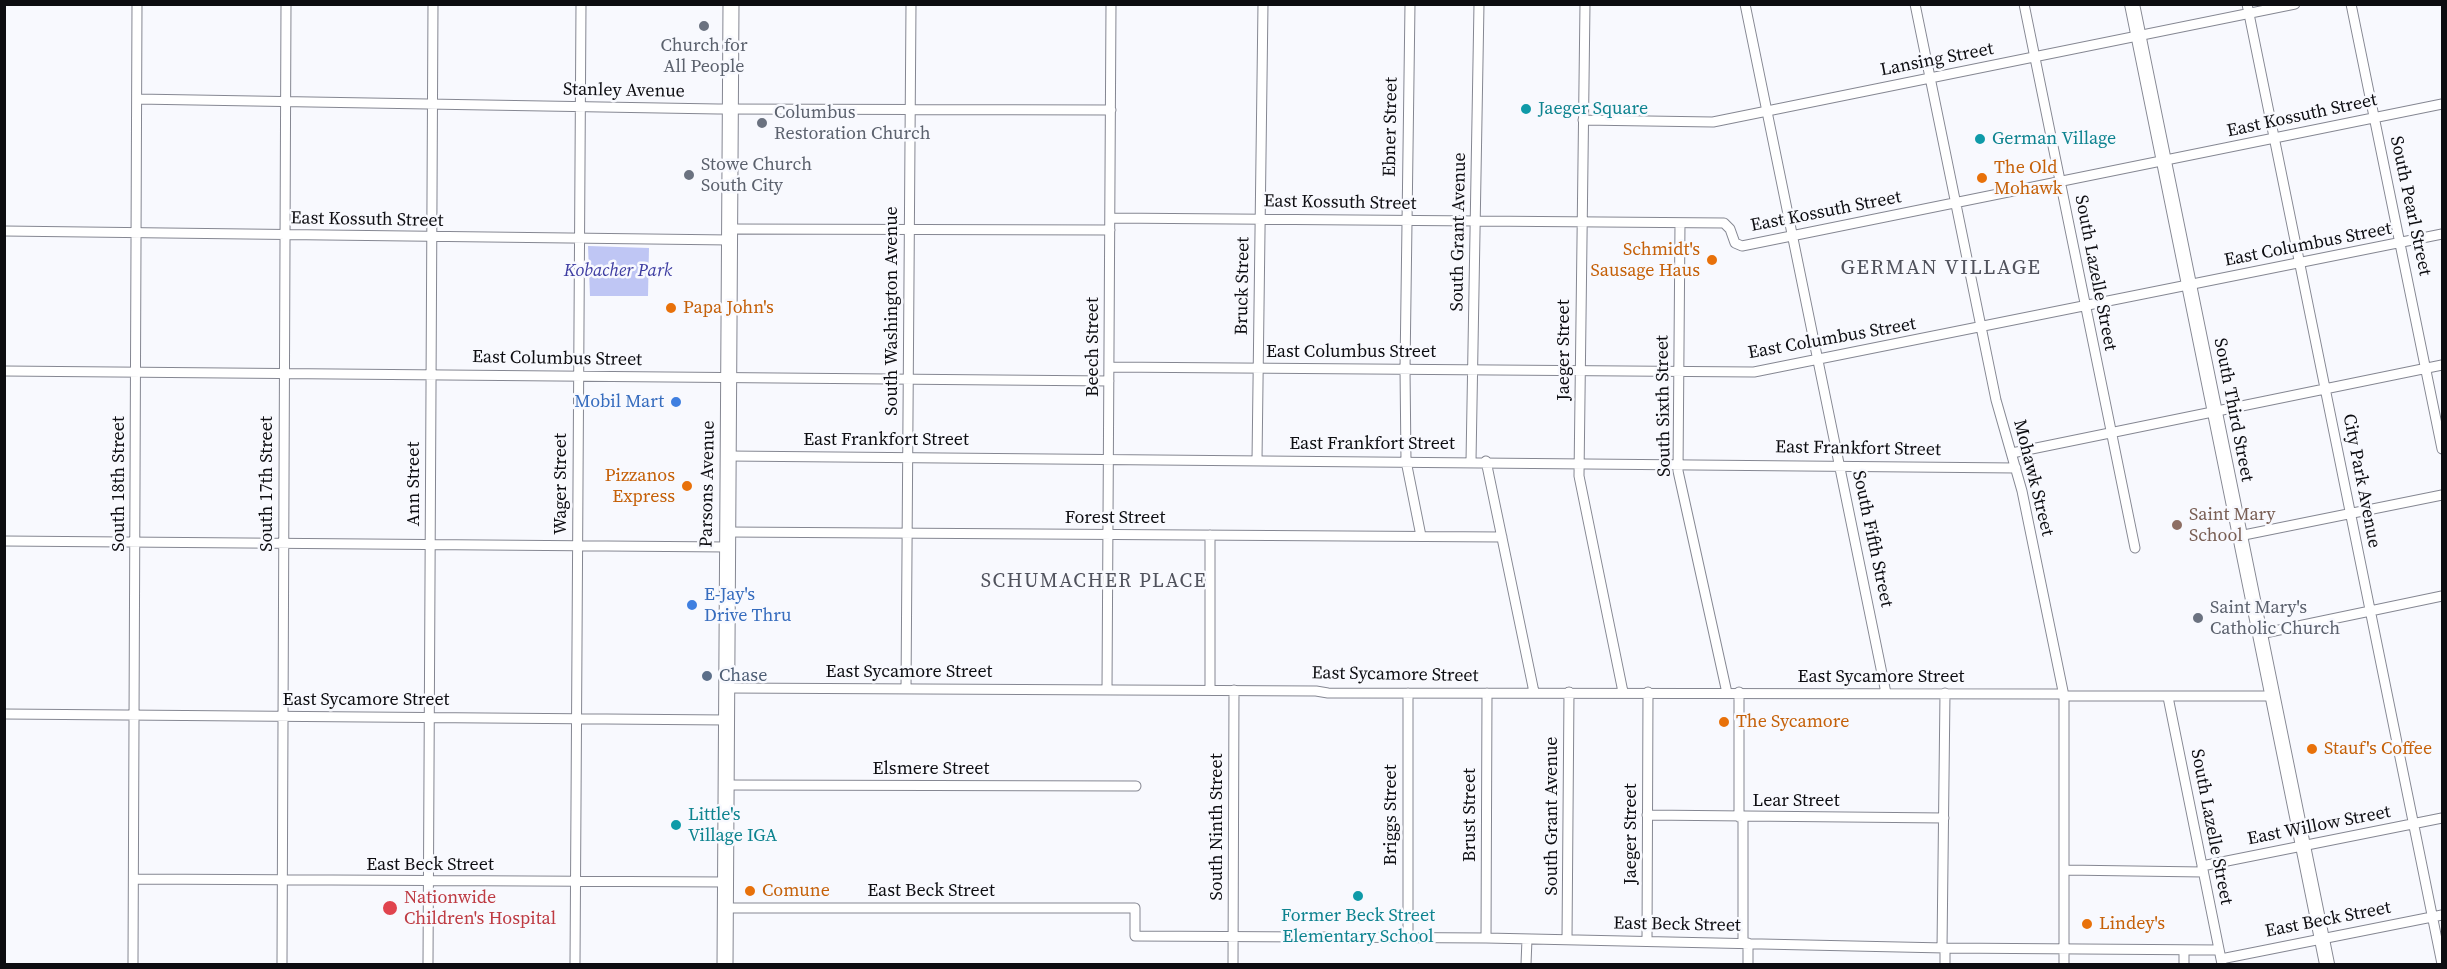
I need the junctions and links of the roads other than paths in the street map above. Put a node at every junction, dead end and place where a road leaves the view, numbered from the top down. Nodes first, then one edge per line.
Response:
1 (137, 4) edge
2 (286, 4) edge
3 (433, 4) edge
4 (581, 4) edge
5 (731, 4) edge
6 (911, 4) edge
7 (1112, 4) edge
8 (1263, 4) edge
9 (1410, 4) edge
10 (1479, 4) edge
11 (1585, 4) edge
12 (1745, 4) edge
13 (1915, 4) edge
14 (2024, 4) edge
15 (2132, 4) edge
16 (2295, 4) edge
17 (2351, 4) edge
18 (2248, 9) edge
19 (2139, 36) junction
20 (2034, 58) junction
21 (1930, 79) junction
22 (137, 99) junction
23 (285, 102) junction
24 (433, 104) junction
25 (2442, 104) edge
26 (580, 107) junction
27 (909, 108) junction
28 (730, 109) junction
29 (1111, 110) junction
30 (1766, 111) junction
31 (2375, 118) junction
32 (1583, 120) junction
33 (2274, 138) junction
34 (2164, 161) junction
35 (2060, 182) junction
36 (1956, 203) junction
37 (1110, 218) junction
38 (1260, 219) junction
39 (1407, 220) junction
40 (1476, 221) junction
41 (1581, 222) junction
42 (1680, 223) junction
43 (909, 228) junction
44 (1110, 230) junction
45 (4, 231) edge
46 (135, 233) junction
47 (730, 234) junction
48 (2442, 234) edge
49 (283, 235) junction
50 (1792, 236) junction
51 (432, 237) junction
52 (579, 239) junction
53 (2401, 243) junction
54 (2300, 263) junction
55 (2189, 286) junction
56 (2085, 307) junction
57 (1982, 328) junction
58 (1818, 360) junction
59 (2442, 365) edge
60 (1109, 367) junction
61 (1258, 368) junction
62 (2426, 368) junction
63 (1405, 369) junction
64 (1473, 370) junction
65 (4, 371) edge
66 (1580, 371) junction
67 (136, 372) junction
68 (1679, 372) junction
69 (284, 373) junction
70 (431, 374) junction
71 (578, 376) junction
72 (729, 378) junction
73 (908, 379) junction
74 (1109, 381) junction
75 (2326, 389) junction
76 (2215, 412) junction
77 (2111, 433) junction
78 (2442, 449) edge
79 (2012, 453) junction
80 (728, 456) junction
81 (907, 456) junction
82 (1110, 458) junction
83 (1257, 460) junction
84 (1406, 461) junction
85 (1471, 461) junction
86 (1486, 461) junction
87 (1579, 462) junction
88 (1678, 464) junction
89 (1839, 465) junction
90 (2016, 468) junction
91 (2442, 495) edge
92 (2351, 514) junction
93 (907, 533) junction
94 (1108, 534) junction
95 (1210, 535) junction
96 (1421, 536) junction
97 (2239, 536) junction
98 (1502, 537) junction
99 (727, 540) junction
100 (4, 541) edge
101 (135, 543) junction
102 (284, 544) junction
103 (430, 545) junction
104 (577, 546) junction
105 (2135, 548) dead end
106 (2442, 596) edge
107 (2371, 611) junction
108 (2260, 634) junction
109 (727, 688) junction
110 (906, 689) junction
111 (1107, 690) junction
112 (1210, 690) junction
113 (1234, 690) junction
114 (1534, 692) junction
115 (1569, 692) junction
116 (1623, 692) junction
117 (1648, 692) junction
118 (1739, 692) junction
119 (1408, 693) junction
120 (1487, 693) junction
121 (1727, 693) junction
122 (1886, 693) junction
123 (1945, 693) junction
124 (2064, 695) junction
125 (2272, 696) junction
126 (2168, 697) junction
127 (4, 714) edge
128 (135, 715) junction
129 (283, 716) junction
130 (429, 717) junction
131 (576, 719) junction
132 (726, 720) junction
133 (726, 785) junction
134 (1136, 786) dead end
135 (1647, 815) junction
136 (1741, 817) junction
137 (1944, 818) junction
138 (2442, 818) edge
139 (2414, 824) junction
140 (2303, 846) junction
141 (2203, 869) junction
142 (2065, 870) junction
143 (134, 879) junction
144 (282, 880) junction
145 (428, 881) junction
146 (575, 882) junction
147 (726, 882) junction
148 (726, 908) junction
149 (2438, 916) edge
150 (1233, 936) junction
151 (1408, 937) junction
152 (1486, 938) junction
153 (2322, 938) junction
154 (1527, 939) junction
155 (1567, 939) junction
156 (1647, 941) junction
157 (1745, 942) junction
158 (1944, 948) junction
159 (2065, 949) junction
160 (2184, 950) junction
161 (2221, 958) edge
162 (133, 964) edge
163 (282, 964) edge
164 (428, 964) edge
165 (575, 964) edge
166 (725, 964) edge
167 (1233, 964) edge
168 (1526, 964) edge
169 (1748, 964) edge
170 (1945, 964) edge
171 (2064, 964) edge
172 (2184, 964) edge
173 (2327, 964) edge
174 (2442, 964) edge

1 - 22 street, South 18th Street
2 - 23 street, South 17th Street
3 - 24 street, Ann Street
4 - 26 street, Wager Street
5 - 28 main road, Parsons Avenue
6 - 27 street, South Washington Avenue
7 - 29 street, Beech Street
8 - 38 street, Bruck Street
9 - 39 street, Ebner Street
10 - 40 street, South Grant Avenue
11 - 32 street, Jaeger Street
12 - 30 street, South Fifth Street
13 - 21 street, Mohawk Street
14 - 20 street, South Lazelle Street
15 - 19 street, South Third Street
16 - 18 street, Lansing Street
17 - 31 street, South Pearl Street
18 - 19 street, Lansing Street
18 - 33 street, City Park Avenue
19 - 20 street, Lansing Street
19 - 34 street, South Third Street
20 - 21 street, Lansing Street
20 - 35 street, South Lazelle Street
21 - 30 street, Lansing Street
21 - 36 street, Mohawk Street
22 - 23 street, Stanley Avenue
22 - 46 street, South 18th Street
23 - 24 street, Stanley Avenue
23 - 49 street, South 17th Street
24 - 26 street, Stanley Avenue
24 - 51 street, Ann Street
25 - 31 street, East Kossuth Street
26 - 28 street, Stanley Avenue
26 - 52 street, Wager Street
27 - 28 street, Stanley Avenue
27 - 29 street, Stanley Avenue
27 - 43 street, South Washington Avenue
28 - 47 main road, Parsons Avenue
29 - 37 street, Beech Street
30 - 32 street, Lansing Street
30 - 50 street, South Fifth Street
31 - 33 street, East Kossuth Street
31 - 53 street, South Pearl Street
32 - 41 street, Jaeger Street
33 - 34 street, East Kossuth Street
33 - 54 street, City Park Avenue
34 - 35 street, East Kossuth Street
34 - 55 street, South Third Street
35 - 36 street, East Kossuth Street
35 - 56 street, South Lazelle Street
36 - 50 street, East Kossuth Street
36 - 57 street, Mohawk Street
37 - 38 street, East Kossuth Street
37 - 44 street, Beech Street
38 - 39 street, East Kossuth Street
38 - 61 street, Bruck Street
39 - 40 street, East Kossuth Street
39 - 63 street, Ebner Street
40 - 41 street, East Kossuth Street
40 - 64 street, South Grant Avenue
41 - 42 street, East Kossuth Street
41 - 66 street, Jaeger Street
42 - 50 street, East Kossuth Street
42 - 68 street, South Sixth Street
43 - 44 street, East Kossuth Street
43 - 47 street, East Kossuth Street
43 - 73 street, South Washington Avenue
44 - 60 street, Beech Street
45 - 46 street, East Kossuth Street
46 - 49 street, East Kossuth Street
46 - 67 street, South 18th Street
47 - 52 street, East Kossuth Street
47 - 72 main road, Parsons Avenue
48 - 53 street, East Columbus Street
49 - 51 street, East Kossuth Street
49 - 69 street, South 17th Street
50 - 58 street, South Fifth Street
51 - 52 street, East Kossuth Street
51 - 70 street, Ann Street
52 - 71 street, Wager Street
53 - 54 street, East Columbus Street
53 - 62 street, South Pearl Street
54 - 55 street, East Columbus Street
54 - 75 street, City Park Avenue
55 - 56 street, East Columbus Street
55 - 76 street, South Third Street
56 - 57 street, East Columbus Street
56 - 77 street, South Lazelle Street
57 - 58 street, East Columbus Street
57 - 79 street, Mohawk Street
58 - 68 street, East Columbus Street
58 - 89 street, South Fifth Street
59 - 62 street
60 - 61 street, East Columbus Street
60 - 74 street, Beech Street
61 - 63 street, East Columbus Street
61 - 83 street, Bruck Street
62 - 75 street
62 - 78 street, South Pearl Street
63 - 64 street, East Columbus Street
63 - 84 street, Ebner Street
64 - 66 street, East Columbus Street
64 - 85 street, South Grant Avenue
65 - 67 street, East Columbus Street
66 - 68 street, East Columbus Street
66 - 87 street, Jaeger Street
67 - 69 street, East Columbus Street
67 - 101 street, South 18th Street
68 - 88 street, South Sixth Street
69 - 70 street, East Columbus Street
69 - 102 street, South 17th Street
70 - 71 street, East Columbus Street
70 - 103 street, Ann Street
71 - 72 street, East Columbus Street
71 - 104 street, Wager Street
72 - 73 street, East Columbus Street
72 - 80 main road, Parsons Avenue
73 - 74 street, East Columbus Street
73 - 81 street, South Washington Avenue
74 - 82 street, Beech Street
75 - 76 street
75 - 92 street, City Park Avenue
76 - 77 street
76 - 97 street, South Third Street
77 - 79 street
77 - 105 street, South Lazelle Street
79 - 90 street, Mohawk Street
80 - 81 street, East Frankfort Street
80 - 99 main road, Parsons Avenue
81 - 82 street, East Frankfort Street
81 - 93 street, South Washington Avenue
82 - 83 street, East Frankfort Street
82 - 94 street, Beech Street
83 - 84 street, East Frankfort Street
84 - 85 street, East Frankfort Street
84 - 96 street, Ebner Street
85 - 86 street, East Frankfort Street
86 - 87 street, East Frankfort Street
86 - 98 street
87 - 88 street, East Frankfort Street
87 - 116 street, Jaeger Street
88 - 89 street, East Frankfort Street
88 - 121 street, South Sixth Street
89 - 90 street, East Frankfort Street
89 - 122 street, South Fifth Street
90 - 124 street, Mohawk Street
91 - 92 street
92 - 97 street
92 - 107 street, City Park Avenue
93 - 94 street, Forest Street
93 - 99 street, Forest Street
93 - 110 street, South Washington Avenue
94 - 95 street, Forest Street
94 - 111 street, Beech Street
95 - 96 street, Forest Street
95 - 112 street
96 - 98 street, Forest Street
97 - 108 street, South Third Street
98 - 114 street
99 - 104 street, Forest Street
99 - 109 main road, Parsons Avenue
100 - 101 street, Forest Street
101 - 102 street, Forest Street
101 - 128 street, South 18th Street
102 - 103 street, Forest Street
102 - 129 street, South 17th Street
103 - 104 street, Forest Street
103 - 130 street, Ann Street
104 - 131 street, Wager Street
106 - 107 street
107 - 108 street
107 - 139 street, City Park Avenue
108 - 125 street, South Third Street
109 - 110 street, East Sycamore Street
109 - 132 main road, Parsons Avenue
110 - 111 street, East Sycamore Street
111 - 112 street, East Sycamore Street
112 - 113 street, East Sycamore Street
113 - 119 street, East Sycamore Street
113 - 150 street, South Ninth Street
114 - 115 street, East Sycamore Street
114 - 120 street, East Sycamore Street
115 - 116 street, East Sycamore Street
115 - 155 street, South Grant Avenue
116 - 117 street, East Sycamore Street
117 - 121 street, East Sycamore Street
117 - 135 street, Jaeger Street
118 - 121 street, East Sycamore Street
118 - 122 street, East Sycamore Street
118 - 136 street
119 - 120 street, East Sycamore Street
119 - 151 street, Briggs Street
120 - 152 street, Brust Street
122 - 123 street, East Sycamore Street
123 - 124 street, East Sycamore Street
123 - 137 street
124 - 126 street, East Sycamore Street
124 - 142 street, Mohawk Street
125 - 126 street, East Sycamore Street
125 - 140 street, South Third Street
126 - 141 street, South Lazelle Street
127 - 128 street, East Sycamore Street
128 - 129 street, East Sycamore Street
128 - 143 street, South 18th Street
129 - 130 street, East Sycamore Street
129 - 144 street, South 17th Street
130 - 131 street, East Sycamore Street
130 - 145 street, Ann Street
131 - 132 street, East Sycamore Street
131 - 146 street, Wager Street
132 - 133 main road, Parsons Avenue
133 - 134 street, Elsmere Street
133 - 147 main road, Parsons Avenue
135 - 136 street, Lear Street
135 - 156 street, Jaeger Street
136 - 137 street, Lear Street
136 - 157 street
137 - 158 street
138 - 139 street, East Willow Street
139 - 140 street, East Willow Street
139 - 149 street, City Park Avenue
140 - 141 street, East Willow Street
140 - 153 street, South Third Street
141 - 142 street, East Willow Street
141 - 161 street, South Lazelle Street
142 - 159 street, Mohawk Street
143 - 144 street, East Beck Street
143 - 162 street, South 18th Street
144 - 145 street, East Beck Street
144 - 163 street, South 17th Street
145 - 146 street, East Beck Street
145 - 164 street, Ann Street
146 - 147 street, East Beck Street
146 - 165 street, Wager Street
147 - 148 main road, Parsons Avenue
148 - 150 street, East Beck Street
148 - 166 main road, Parsons Avenue
149 - 153 street, East Beck Street
149 - 174 street, City Park Avenue
150 - 151 street, East Beck Street
150 - 167 street, South Ninth Street
151 - 152 street, East Beck Street
152 - 154 street, East Beck Street
153 - 161 street, East Beck Street
153 - 173 street, South Third Street
154 - 155 street, East Beck Street
154 - 168 street
155 - 156 street, East Beck Street
156 - 157 street, East Beck Street
157 - 158 street, East Beck Street
157 - 169 street
158 - 159 street, East Beck Street
158 - 170 street
159 - 160 street, East Beck Street
159 - 171 street, Mohawk Street
160 - 161 street, East Beck Street
160 - 172 street

